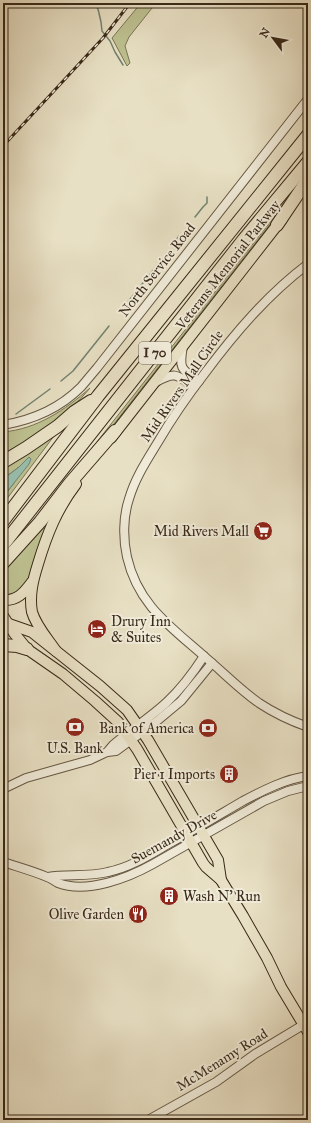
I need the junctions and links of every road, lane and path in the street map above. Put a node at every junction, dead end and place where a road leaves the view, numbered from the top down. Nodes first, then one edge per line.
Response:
1 (308, 99) edge
2 (308, 135) edge
3 (308, 162) edge
4 (308, 179) edge
5 (308, 187) edge
6 (277, 225) junction
7 (308, 264) edge
8 (183, 345) junction
9 (152, 384) junction
10 (196, 384) junction
11 (98, 396) junction
12 (3, 425) edge
13 (115, 431) junction
14 (3, 462) edge
15 (3, 521) edge
16 (3, 545) edge
17 (3, 563) edge
18 (32, 582) junction
19 (3, 600) edge
20 (5, 621) edge
21 (3, 645) edge
22 (26, 649) junction
23 (56, 651) junction
24 (204, 656) junction
25 (212, 663) junction
26 (308, 727) edge
27 (140, 728) junction
28 (129, 737) junction
29 (308, 776) edge
30 (308, 786) edge
31 (3, 789) edge
32 (201, 831) junction
33 (189, 838) junction
34 (3, 862) edge
35 (221, 880) junction
36 (307, 1026) edge
37 (148, 1120) edge

1 - 12 street, North Service Road
2 - 11 highway, I 70
3 - 16 highway, I 70
4 - 6 highway
5 - 6 main road, Veterans Memorial Parkway
6 - 8 main road, Veterans Memorial Parkway
7 - 10 street, Mid Rivers Mall Circle
8 - 9 main road, Veterans Memorial Parkway
8 - 10 street
9 - 10 street
9 - 13 main road, Veterans Memorial Parkway
10 - 24 street, Mid Rivers Mall Circle
11 - 14 highway
11 - 15 highway, I 70
13 - 17 highway
13 - 18 main road, Veterans Memorial Parkway
18 - 19 main road, Veterans Memorial Parkway
18 - 23 main road, Veterans Memorial Parkway
20 - 22 main road
20 - 23 main road
21 - 22 highway
22 - 28 main road
23 - 27 main road
24 - 25 street, Mid Rivers Mall Circle
24 - 27 street
25 - 26 street, Mid Rivers Mall Circle
25 - 27 street
27 - 28 street
27 - 32 main road
28 - 31 street
28 - 33 main road
29 - 32 street, Suemandy Drive
30 - 32 street, Suemandy Drive
32 - 33 street, Suemandy Drive
32 - 35 main road
33 - 34 street, Suemandy Drive
33 - 35 main road
35 - 36 main road
36 - 37 street, McMenamy Road

